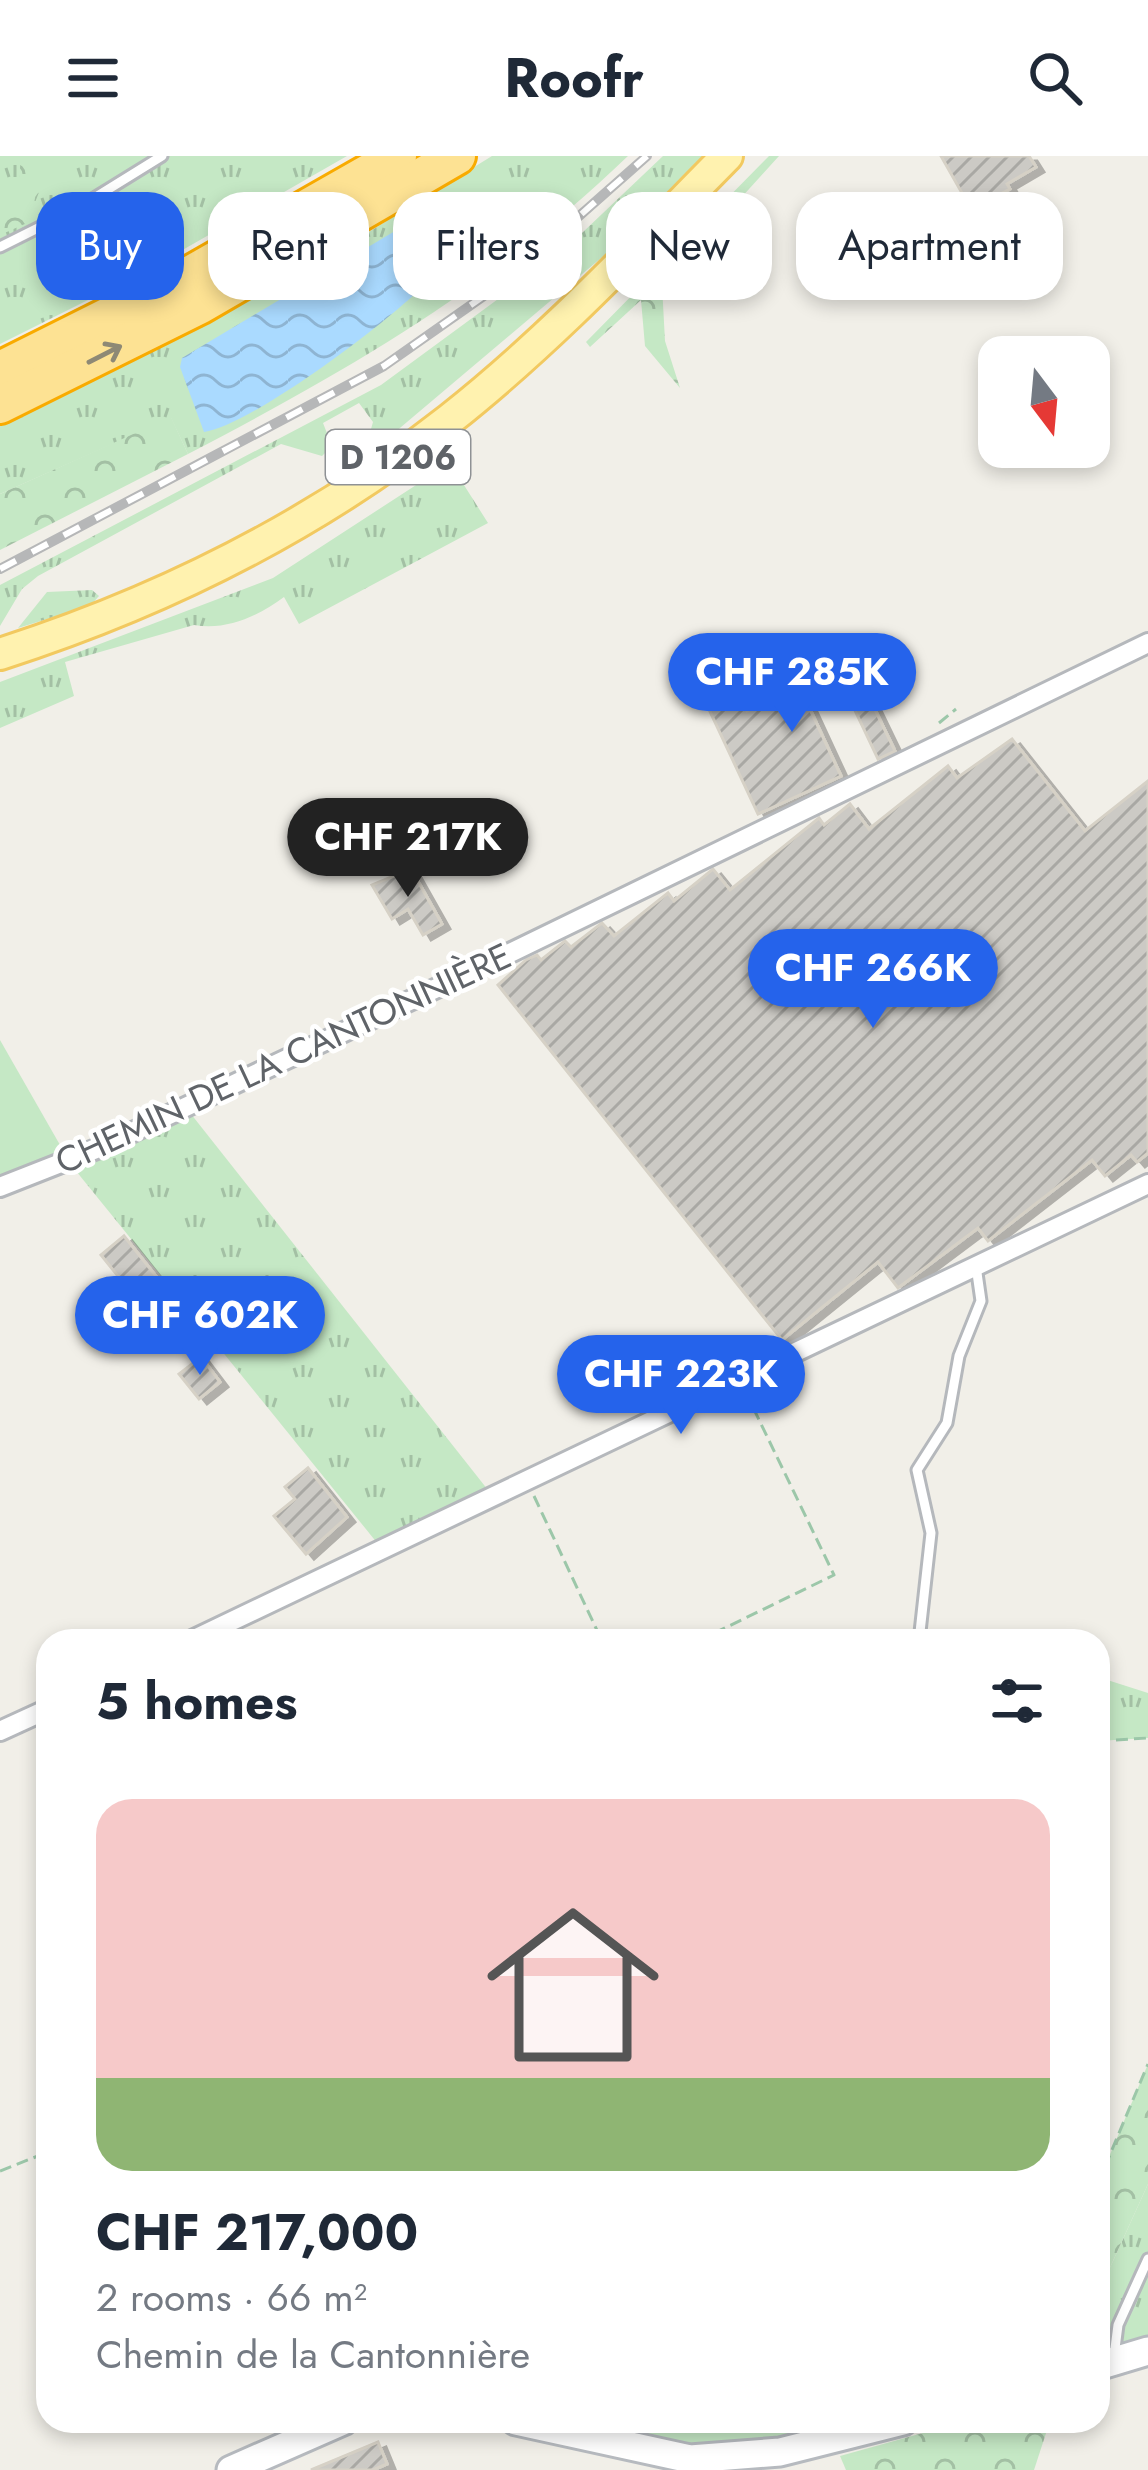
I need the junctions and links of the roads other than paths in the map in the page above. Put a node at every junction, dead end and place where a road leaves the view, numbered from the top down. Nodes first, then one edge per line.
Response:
1 (162, 156) edge
2 (398, 156) edge
3 (457, 156) edge
4 (728, 156) edge
5 (0, 247) edge
6 (0, 370) edge
7 (0, 405) edge
8 (1148, 643) edge
9 (0, 654) edge
10 (1148, 1184) edge
11 (0, 1187) edge
12 (976, 1266) junction
13 (215, 1629) edge
14 (920, 1629) edge
15 (36, 1714) edge
16 (0, 1732) edge
17 (1148, 2259) edge
18 (1110, 2351) edge
19 (1148, 2351) edge
20 (1110, 2363) edge
21 (316, 2433) edge
22 (564, 2433) edge
23 (855, 2433) edge
24 (688, 2464) edge
25 (231, 2470) edge

1 - 5 lane
2 - 6 highway
7 -> 3 highway
4 - 9 main road, D 1206
8 - 11 street, CHEMIN DE LA CANTONNIÈRE
10 - 12 street
12 - 13 street
12 - 14 lane
15 - 16 street
17 - 18 lane
19 - 20 street
21 - 25 street
22 - 24 street
23 - 24 street

